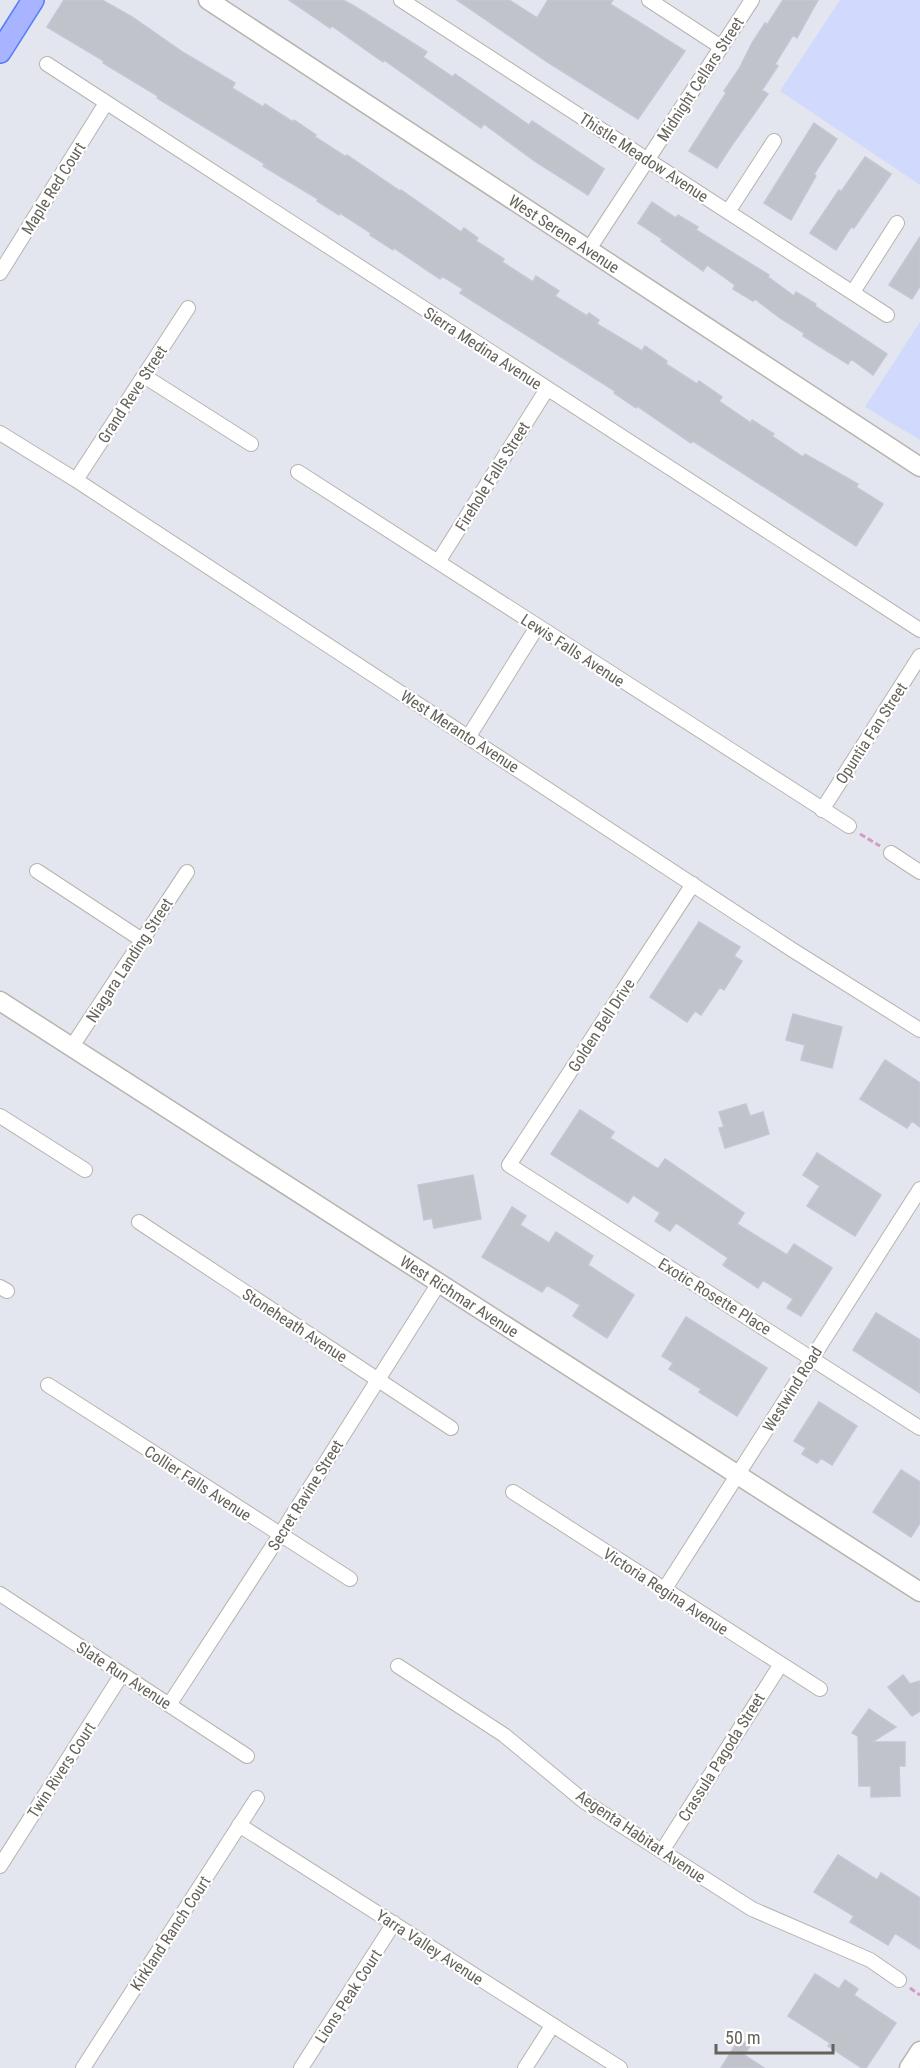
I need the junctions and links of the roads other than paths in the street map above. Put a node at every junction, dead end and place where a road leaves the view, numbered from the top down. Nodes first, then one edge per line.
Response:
1 (33, 0) edge
2 (208, 0) edge
3 (401, 0) edge
4 (649, 0) edge
5 (752, 0) edge
6 (721, 47) junction
7 (0, 52) edge
8 (47, 64) dead end
9 (106, 103) junction
10 (774, 141) dead end
11 (647, 160) junction
12 (728, 212) junction
13 (897, 223) dead end
14 (589, 249) junction
15 (0, 273) edge
16 (853, 292) junction
17 (188, 308) dead end
18 (887, 315) dead end
19 (144, 376) junction
20 (547, 389) junction
21 (0, 432) edge
22 (251, 444) dead end
23 (920, 467) edge
24 (298, 472) dead end
25 (76, 480) junction
26 (438, 562) junction
27 (537, 627) junction
28 (920, 630) edge
29 (920, 656) edge
30 (470, 736) junction
31 (822, 810) junction
32 (849, 826) road end
33 (891, 853) road end
34 (37, 871) dead end
35 (187, 872) dead end
36 (920, 872) edge
37 (693, 884) junction
38 (142, 940) junction
39 (0, 1001) edge
40 (920, 1030) edge
41 (71, 1048) junction
42 (0, 1116) edge
43 (509, 1165) joint
44 (85, 1170) dead end
45 (920, 1189) edge
46 (138, 1222) dead end
47 (439, 1283) junction
48 (812, 1358) junction
49 (378, 1379) junction
50 (48, 1385) dead end
51 (451, 1428) dead end
52 (920, 1428) edge
53 (738, 1475) junction
54 (513, 1492) dead end
55 (280, 1535) junction
56 (350, 1579) dead end
57 (664, 1590) junction
58 (920, 1592) edge
59 (0, 1594) edge
60 (781, 1664) junction
61 (398, 1666) dead end
62 (122, 1674) junction
63 (820, 1689) dead end
64 (169, 1705) junction
65 (248, 1756) dead end
66 (257, 1798) dead end
67 (239, 1825) junction
68 (662, 1851) junction
69 (0, 1866) edge
70 (394, 1923) junction
71 (899, 1980) dead end
72 (552, 2026) junction
73 (920, 2051) edge
74 (83, 2068) edge
75 (301, 2068) edge
76 (525, 2068) edge
77 (620, 2068) edge
78 (909, 2068) edge

1 - 7 main road
2 - 14 street, West Serene Avenue
3 - 11 street, Thistle Meadow Avenue
4 - 6 street
5 - 6 street, Midnight Cellars Street
6 - 11 street, Midnight Cellars Street
8 - 9 street, Sierra Medina Avenue
9 - 15 street, Maple Red Court
9 - 20 street, Sierra Medina Avenue
10 - 12 street
11 - 12 street, Thistle Meadow Avenue
11 - 14 street, Midnight Cellars Street
12 - 16 street, Thistle Meadow Avenue
13 - 16 street
14 - 23 street, West Serene Avenue
16 - 18 street, Thistle Meadow Avenue
17 - 19 street, Grand Reve Street
19 - 22 street
19 - 25 street, Grand Reve Street
20 - 26 street, Firehole Falls Street
20 - 28 street, Sierra Medina Avenue
21 - 25 street, West Meranto Avenue
24 - 26 street, Lewis Falls Avenue
25 - 30 street, West Meranto Avenue
26 - 27 street, Lewis Falls Avenue
27 - 30 street
27 - 31 street, Lewis Falls Avenue
29 - 31 street, Opuntia Fan Street
30 - 37 street, West Meranto Avenue
31 - 32 street, Lewis Falls Avenue
33 - 36 street
34 - 38 street
35 - 38 street, Niagara Landing Street
37 - 40 street, West Meranto Avenue
37 - 43 street, Golden Bell Drive
38 - 41 street, Niagara Landing Street
39 - 41 street, West Richmar Avenue
41 - 47 street, West Richmar Avenue
42 - 44 street
43 - 48 street, Exotic Rosette Place
45 - 48 street, Westwind Road
46 - 49 street, Stoneheath Avenue
47 - 49 street, Secret Ravine Street
47 - 53 street, West Richmar Avenue
48 - 52 street, Exotic Rosette Place
48 - 53 street, Westwind Road
49 - 51 street, Stoneheath Avenue
49 - 55 street, Secret Ravine Street
50 - 55 street, Collier Falls Avenue
53 - 57 street, Westwind Road
53 - 58 street, West Richmar Avenue
54 - 57 street, Victoria Regina Avenue
55 - 56 street, Collier Falls Avenue
55 - 64 street, Secret Ravine Street
57 - 60 street, Victoria Regina Avenue
59 - 62 street, Slate Run Avenue
60 - 63 street, Victoria Regina Avenue
60 - 68 street, Crassula Pagoda Street
61 - 68 street, Aegenta Habitat Avenue
62 - 64 street, Slate Run Avenue
62 - 69 street, Twin Rivers Court
64 - 65 street, Slate Run Avenue
66 - 67 street, Kirkland Ranch Court
67 - 70 street, Yarra Valley Avenue
67 - 74 street, Kirkland Ranch Court
68 - 71 street, Aegenta Habitat Avenue
70 - 72 street, Yarra Valley Avenue
70 - 75 street, Lions Peak Court
72 - 76 street
72 - 77 street, Yarra Valley Avenue
73 - 78 street

